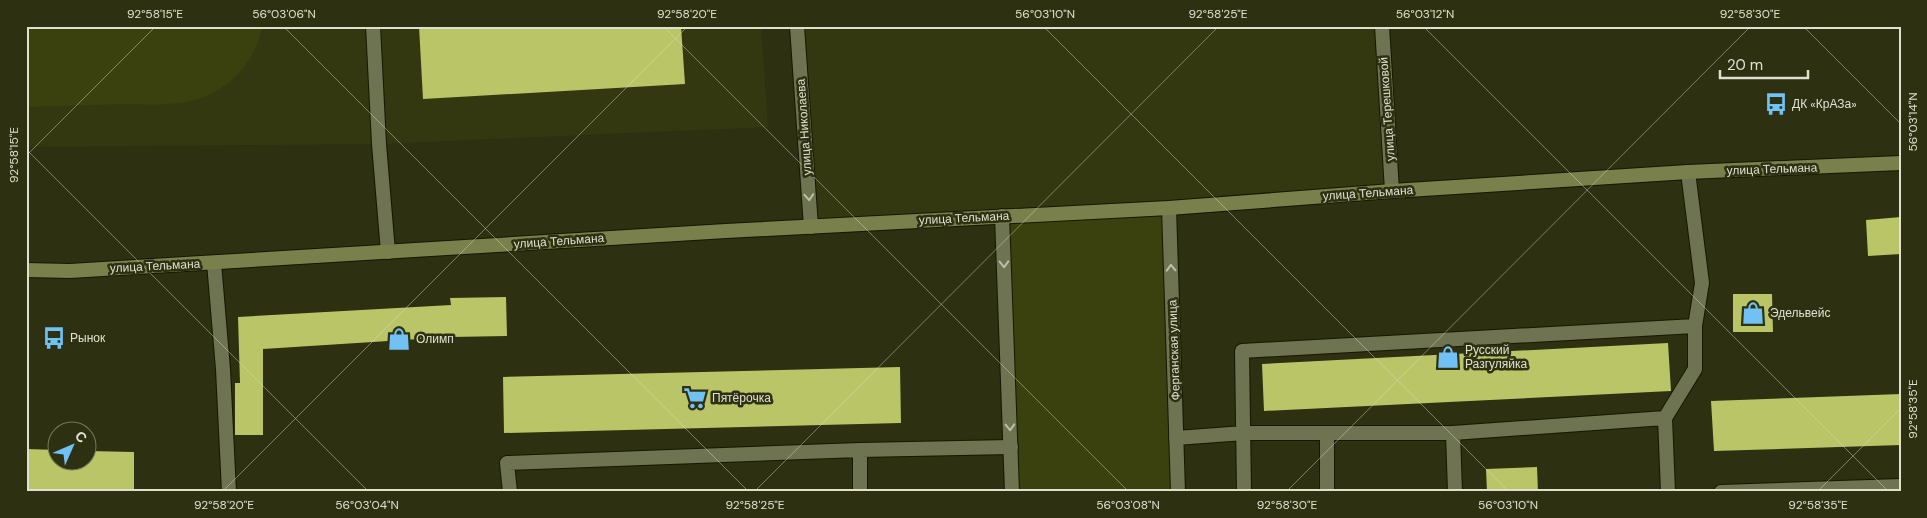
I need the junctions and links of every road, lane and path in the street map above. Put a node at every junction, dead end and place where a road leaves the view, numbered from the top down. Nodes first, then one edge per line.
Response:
1 (373, 26) edge
2 (797, 26) edge
3 (1382, 26) edge
4 (1901, 163) edge
5 (1688, 172) junction
6 (1392, 191) junction
7 (1169, 208) junction
8 (1002, 216) junction
9 (811, 227) junction
10 (388, 252) junction
11 (214, 263) junction
12 (26, 270) edge
13 (1696, 326) junction
14 (1665, 418) junction
15 (1244, 433) junction
16 (1327, 433) junction
17 (1453, 433) junction
18 (1176, 438) junction
19 (1011, 447) junction
20 (860, 450) junction
21 (1901, 486) edge
22 (229, 492) edge
23 (510, 492) edge
24 (860, 492) edge
25 (1012, 492) edge
26 (1178, 492) edge
27 (1244, 492) edge
28 (1328, 492) edge
29 (1455, 492) edge
30 (1668, 492) edge
31 (1721, 492) edge

1 - 10 street
2 -> 9 street, улица Николаева
3 - 6 street, улица Терешковой
4 - 5 main road, улица Тельмана
5 - 6 main road, улица Тельмана
5 - 13 street
6 - 7 main road, улица Тельмана
7 - 8 main road, улица Тельмана
18 -> 7 street, Ферганская улица
8 - 9 main road, улица Тельмана
8 -> 19 street
9 - 10 main road, улица Тельмана
10 - 11 main road, улица Тельмана
11 - 12 main road, улица Тельмана
11 - 22 street
13 - 14 street
13 - 15 street
14 - 17 street
14 - 30 street
15 - 16 street
15 - 18 street
15 - 27 street
16 - 17 street
16 - 28 street
17 - 29 street
18 - 26 street, Ферганская улица
19 - 20 street
19 - 25 street
20 - 23 street
20 - 24 street
21 - 31 street

